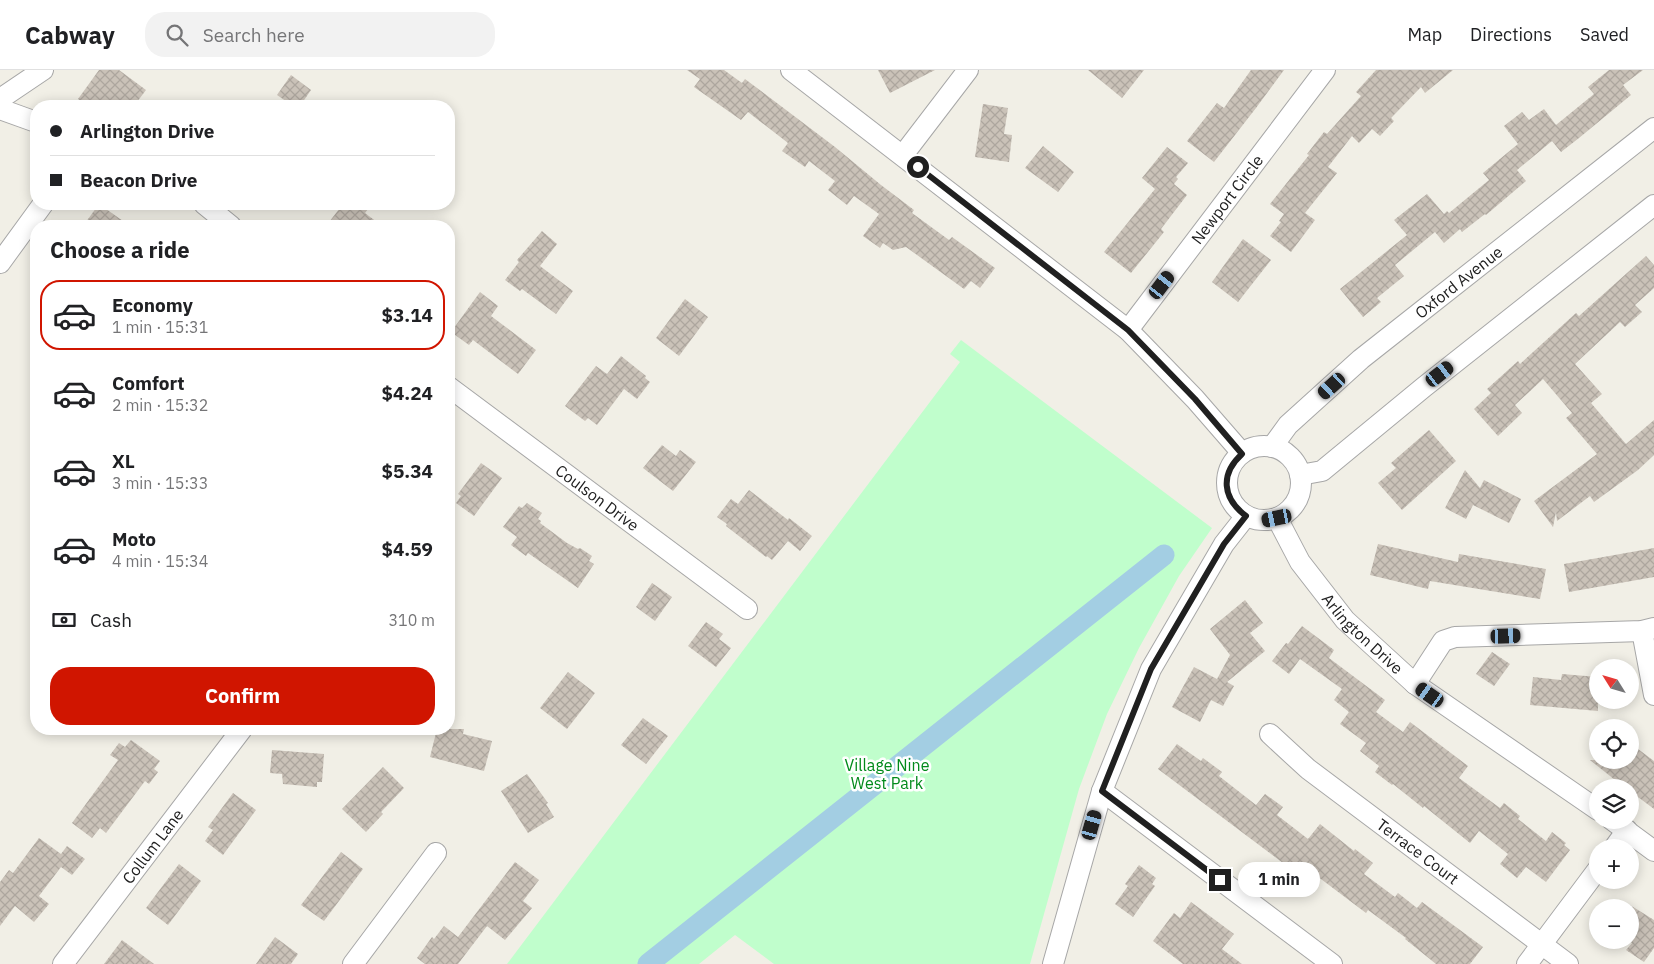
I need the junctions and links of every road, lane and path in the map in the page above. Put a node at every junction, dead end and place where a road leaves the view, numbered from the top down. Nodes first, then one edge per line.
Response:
1 (43, 70) edge
2 (791, 70) edge
3 (968, 70) edge
4 (1325, 70) edge
5 (0, 99) edge
6 (0, 109) edge
7 (30, 120) edge
8 (1654, 128) edge
9 (903, 155) junction
10 (1654, 204) edge
11 (211, 210) edge
12 (224, 220) edge
13 (30, 222) edge
14 (0, 263) edge
15 (1128, 330) junction
16 (455, 391) edge
17 (1272, 447) junction
18 (1242, 454) junction
19 (1300, 475) junction
20 (1246, 516) junction
21 (1277, 518) junction
22 (747, 608) dead end
23 (1648, 630) edge
24 (1415, 684) junction
25 (1654, 695) edge
26 (1270, 734) dead end
27 (237, 735) edge
28 (1102, 791) junction
29 (1589, 804) edge
30 (1624, 829) edge
31 (1654, 851) edge
32 (436, 854) dead end
33 (1589, 881) edge
34 (1541, 944) junction
35 (63, 964) edge
36 (353, 964) edge
37 (1053, 964) edge
38 (1332, 964) edge
39 (1527, 964) edge
40 (1568, 964) edge

1 - 5 street
2 - 9 street
3 - 9 street
4 - 15 street, Newport Circle
6 - 7 street
8 - 17 street, Oxford Avenue
9 - 15 street
10 - 19 street
11 - 12 street
13 - 14 street
15 - 18 street
16 - 22 street, Coulson Drive
17 - 18 street
17 - 19 street
18 - 20 street
19 - 21 street
20 - 21 street
20 - 28 street
21 - 24 street, Arlington Drive
23 - 24 street
23 - 25 street
24 - 29 street, Arlington Drive
26 - 34 street, Terrace Court
27 - 35 street, Collum Lane
28 - 37 street
28 - 38 street
30 - 31 street
32 - 36 street
33 - 34 street
34 - 39 street
34 - 40 street, Terrace Court

